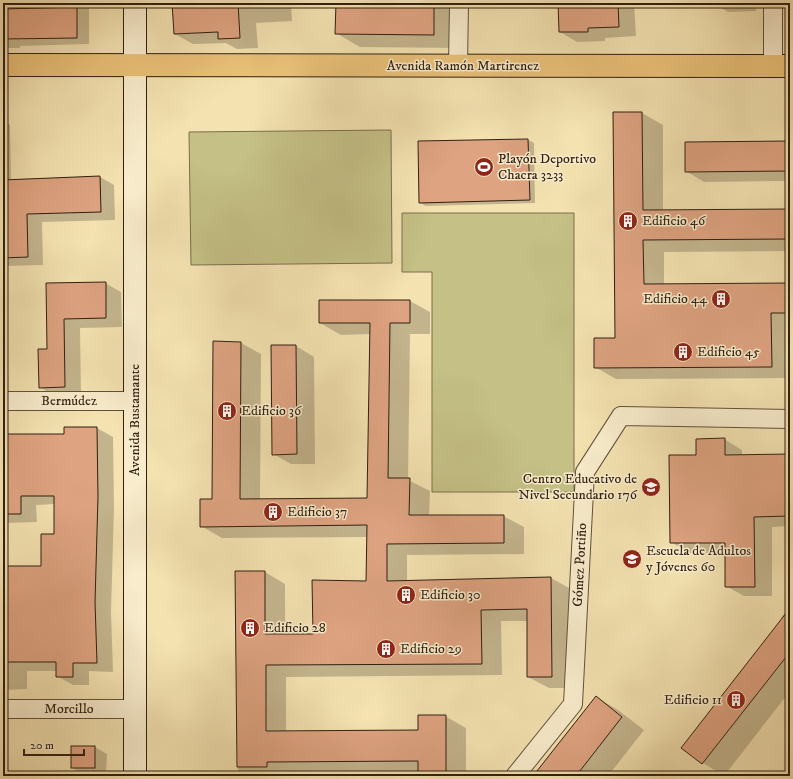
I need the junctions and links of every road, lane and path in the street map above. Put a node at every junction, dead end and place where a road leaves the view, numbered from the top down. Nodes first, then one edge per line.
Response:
1 (135, 3) edge
2 (459, 3) edge
3 (773, 3) edge
4 (3, 65) edge
5 (135, 65) junction
6 (458, 66) junction
7 (782, 66) edge
8 (3, 401) edge
9 (135, 402) junction
10 (790, 419) edge
11 (3, 709) edge
12 (135, 709) junction
13 (135, 776) edge
14 (515, 776) edge

1 - 5 main road, Avenida Bustamante
2 - 6 street
3 - 7 street
4 - 5 main road, Avenida Ramón Martirenez
5 - 6 main road, Avenida Ramón Martirenez
5 - 9 main road, Avenida Bustamante
6 - 7 main road, Avenida Ramón Martirenez
8 - 9 street, Bermúdez
9 - 12 main road, Avenida Bustamante
10 - 14 street, Gómez Portiño
11 - 12 street, Morcillo
12 - 13 main road, Avenida Bustamante

